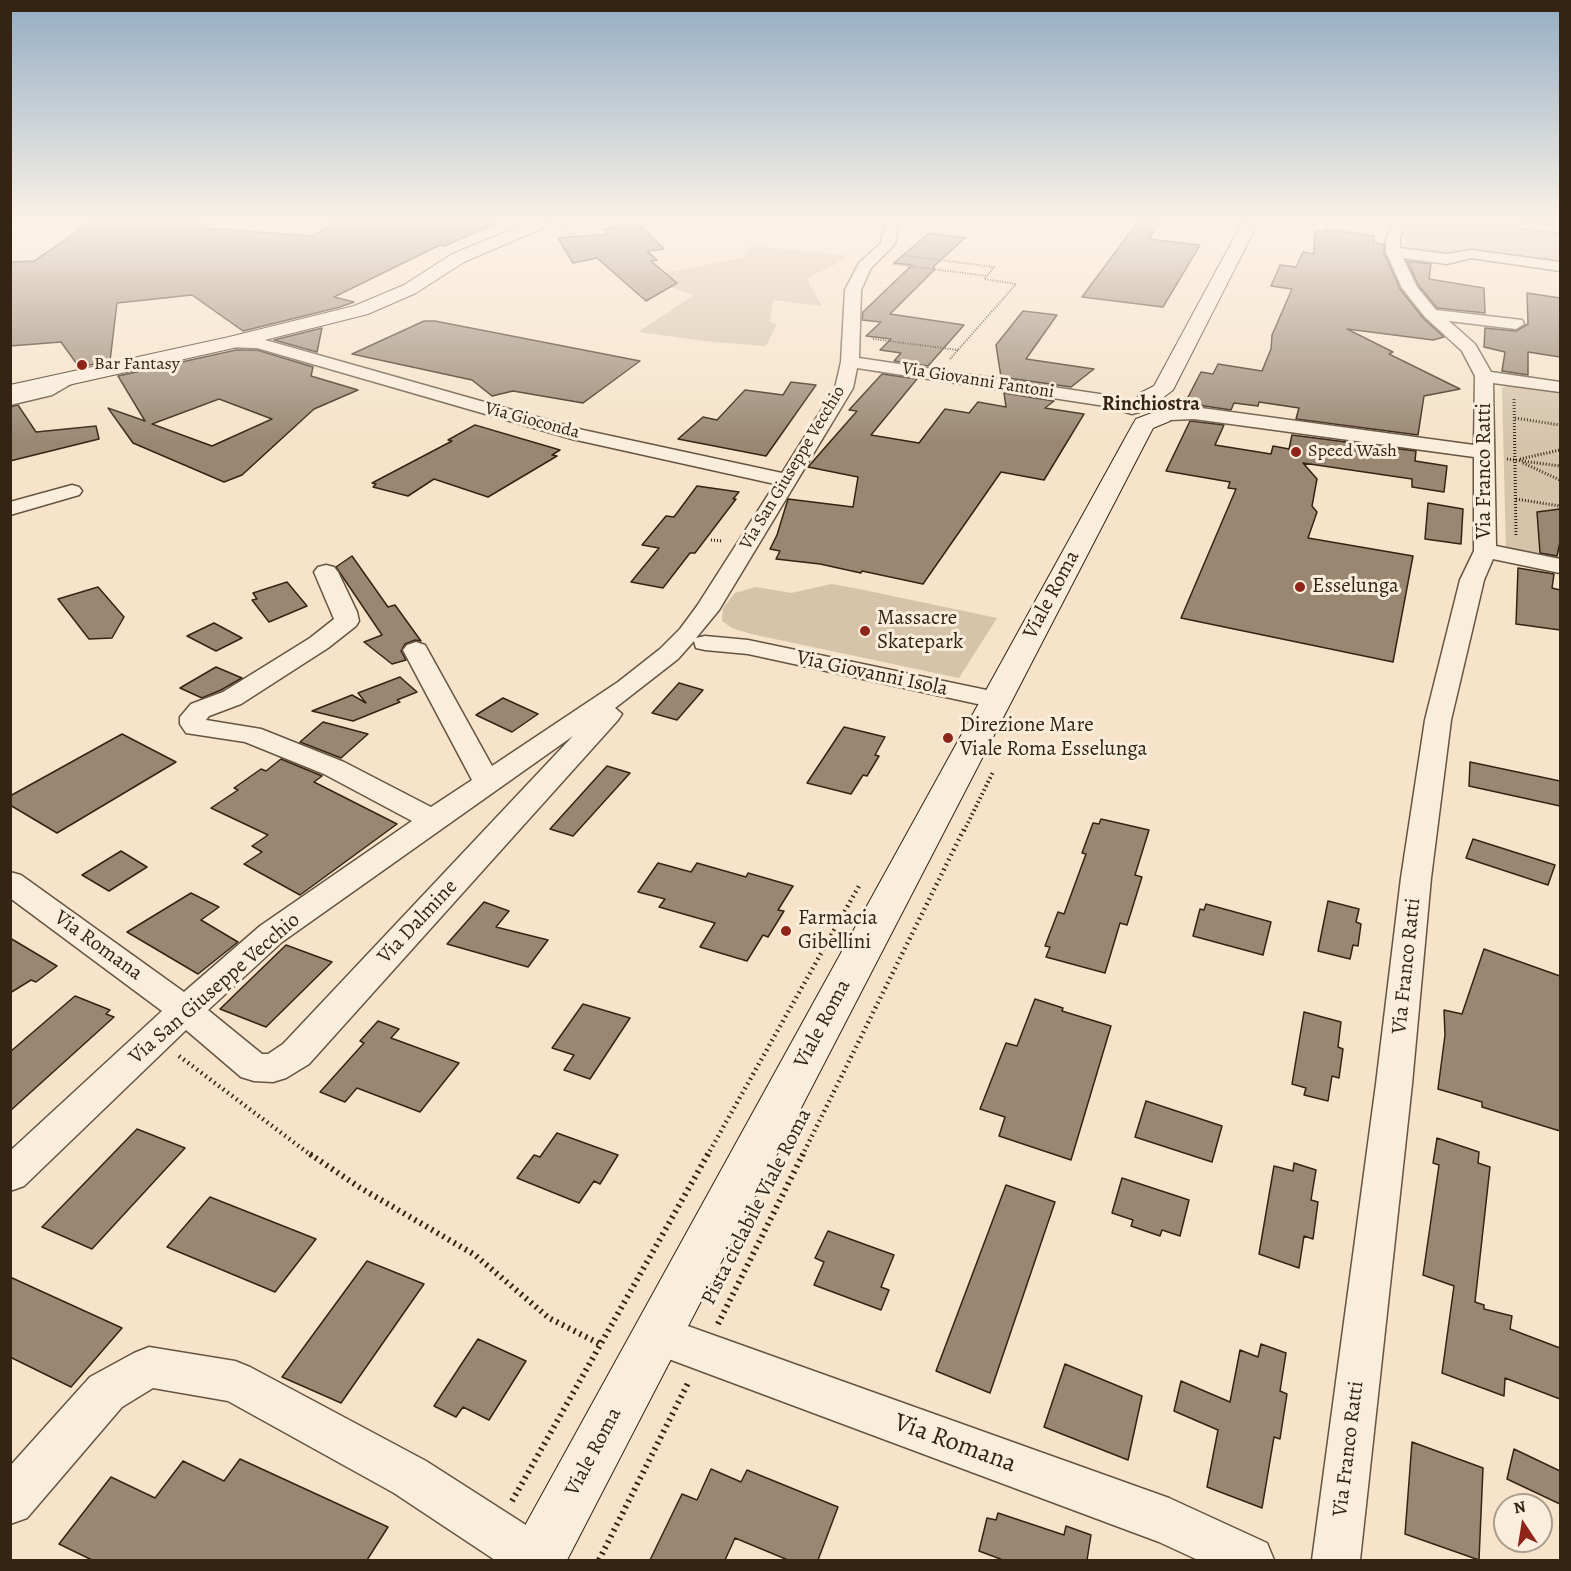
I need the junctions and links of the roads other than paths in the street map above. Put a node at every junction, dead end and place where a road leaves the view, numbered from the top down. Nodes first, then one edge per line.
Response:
1 (395, 296) edge
2 (853, 296) edge
3 (1213, 296) edge
4 (1417, 296) edge
5 (1431, 314) junction
6 (1516, 324) dead end
7 (294, 328) junction
8 (229, 343) junction
9 (281, 351) junction
10 (850, 362) junction
11 (1484, 376) junction
12 (65, 380) junction
13 (1560, 387) edge
14 (10, 392) edge
15 (10, 400) edge
16 (1157, 407) junction
17 (1486, 453) junction
18 (786, 480) junction
19 (72, 491) dead end
20 (10, 509) edge
21 (1485, 551) junction
22 (1560, 566) edge
23 (326, 572) dead end
24 (698, 634) junction
25 (416, 650) dead end
26 (627, 688) junction
27 (996, 700) junction
28 (487, 782) junction
29 (433, 820) junction
30 (10, 882) edge
31 (185, 1010) junction
32 (10, 1175) edge
33 (680, 1344) junction
34 (10, 1501) edge
35 (537, 1560) edge
36 (1250, 1560) edge
37 (1336, 1560) edge

1 - 7 main road
2 - 10 street, Via San Giuseppe Vecchio
3 - 16 main road, Viale Roma
4 - 5 street
5 - 6 street
5 - 11 street
7 - 8 main road
7 - 9 street
8 - 9 street, Via Gioconda
8 - 12 main road
9 - 18 street, Via Gioconda
10 - 16 street, Via Giovanni Fantoni
10 - 18 street, Via San Giuseppe Vecchio
11 - 13 street
11 - 17 street, Via Franco Ratti
12 - 14 main road
12 - 15 street
16 - 17 street, Via Giovanni Fantoni
16 - 27 main road, Viale Roma
17 - 21 street, Via Franco Ratti
18 - 24 street, Via San Giuseppe Vecchio
19 - 20 street
21 - 22 street
21 - 37 street, Via Franco Ratti
23 - 29 street
24 - 26 street, Via San Giuseppe Vecchio
24 - 27 street, Via Giovanni Isola
25 - 28 street
26 - 28 street, Via San Giuseppe Vecchio
26 - 31 street, Via Dalmine
27 - 33 main road, Viale Roma
28 - 29 street, Via San Giuseppe Vecchio
29 - 31 street, Via San Giuseppe Vecchio
30 - 31 street, Via Romana
31 - 32 street, Via San Giuseppe Vecchio
33 - 35 main road, Viale Roma
33 - 36 street, Via Romana
34 - 35 street

